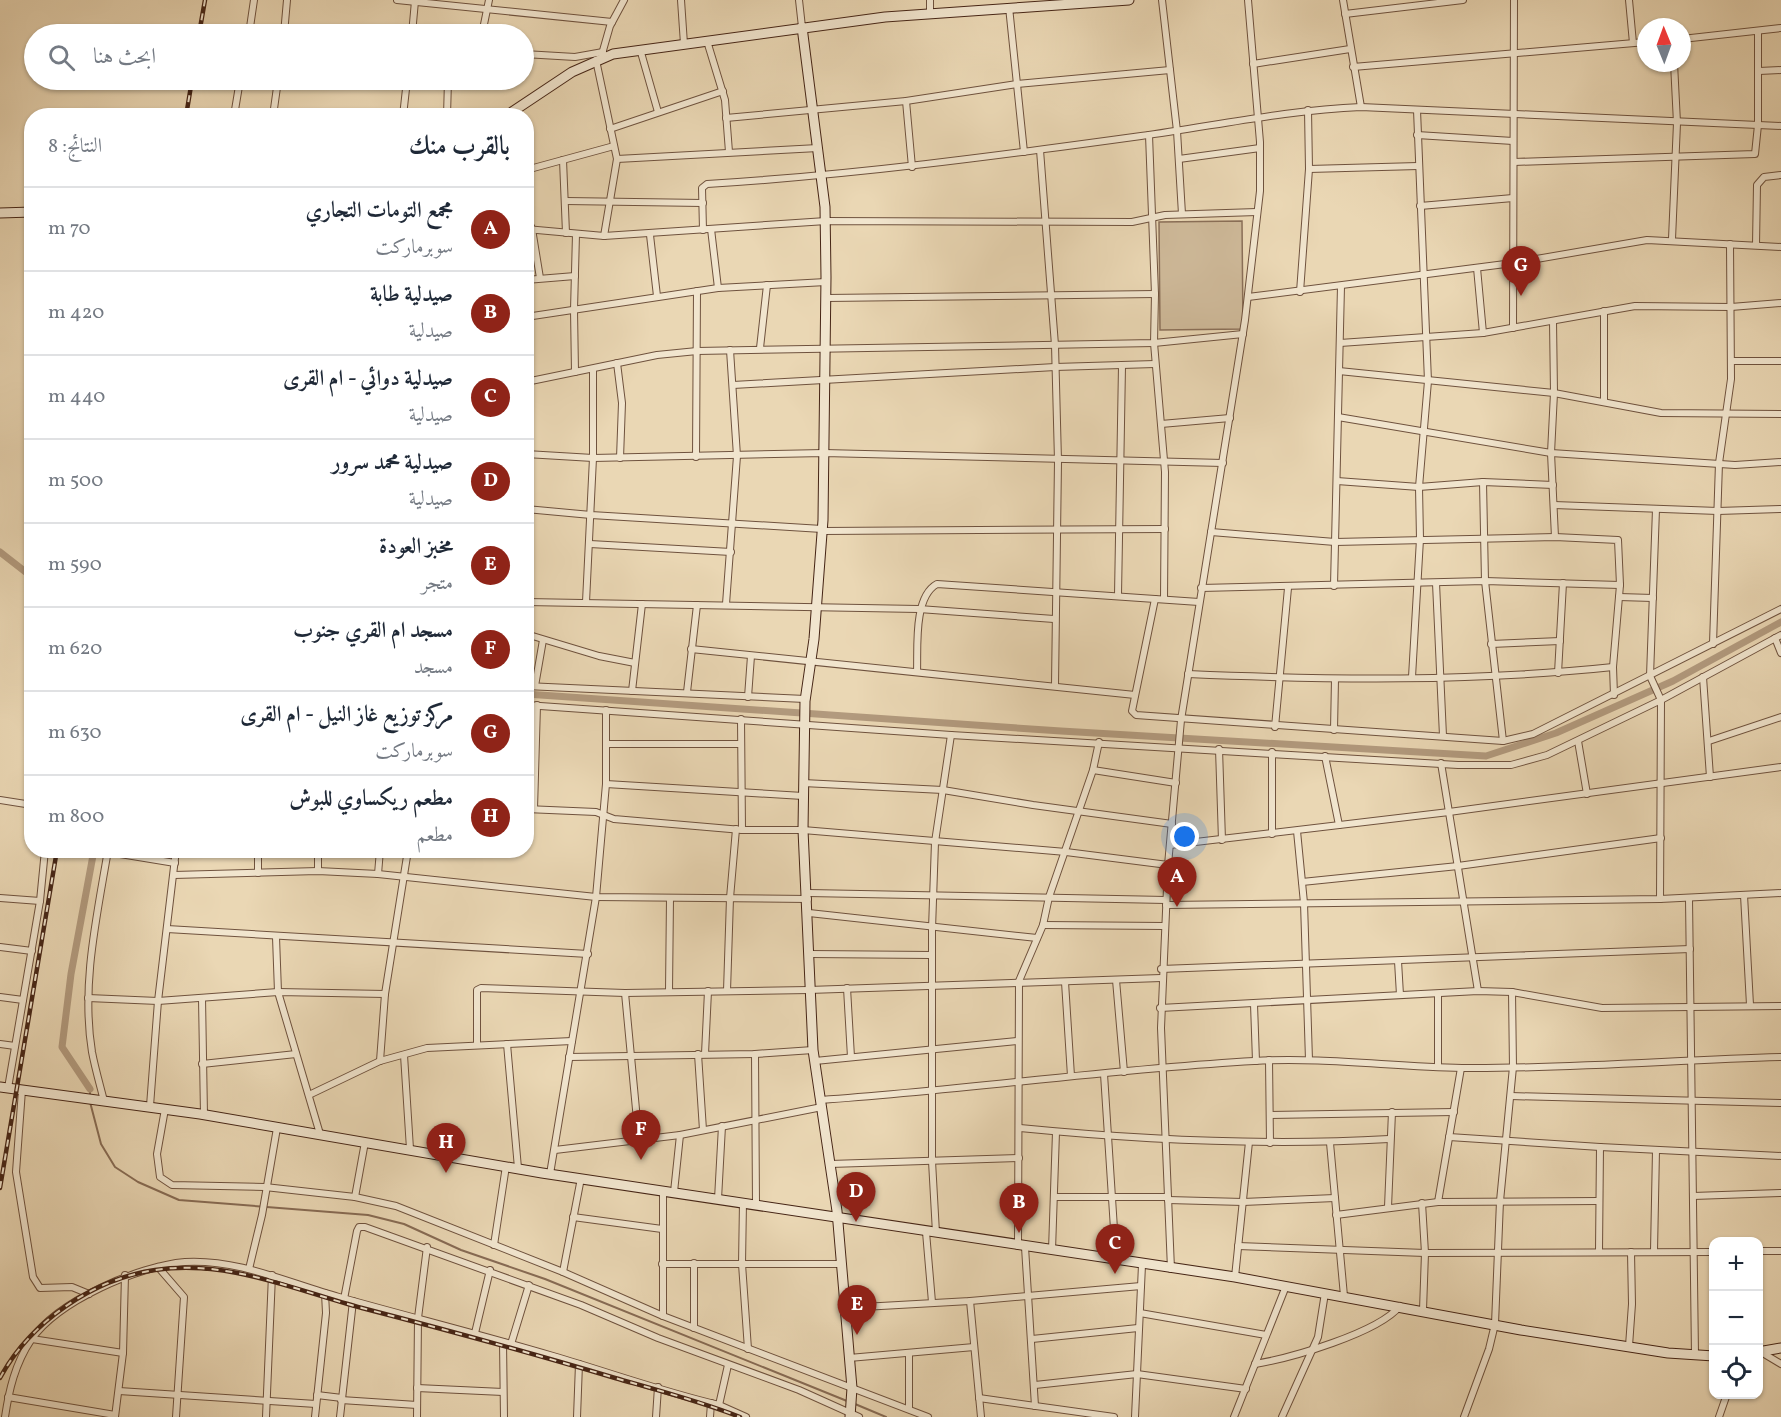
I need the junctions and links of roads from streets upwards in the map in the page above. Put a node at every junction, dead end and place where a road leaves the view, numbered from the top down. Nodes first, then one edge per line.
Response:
1 (254, 0) edge
2 (287, 0) edge
3 (398, 0) edge
4 (489, 0) edge
5 (624, 0) edge
6 (681, 0) edge
7 (799, 0) edge
8 (930, 0) edge
9 (1129, 0) edge
10 (1162, 0) edge
11 (1248, 0) edge
12 (1343, 0) edge
13 (1463, 0) edge
14 (1514, 0) edge
15 (1629, 0) edge
16 (415, 1) edge
17 (1064, 2) edge
18 (1010, 7) junction
19 (487, 8) junction
20 (930, 14) junction
21 (1345, 14) junction
22 (612, 22) junction
23 (250, 24) edge
24 (285, 24) edge
25 (413, 24) edge
26 (484, 24) edge
27 (802, 27) junction
28 (1781, 28) edge
29 (1758, 31) junction
30 (1691, 38) edge
31 (707, 41) junction
32 (1633, 43) junction
33 (1637, 43) edge
34 (684, 44) junction
35 (1350, 49) junction
36 (640, 50) junction
37 (1514, 52) junction
38 (534, 55) edge
39 (600, 56) junction
40 (1253, 64) junction
41 (1353, 67) junction
42 (1170, 70) junction
43 (1781, 70) edge
44 (1759, 71) junction
45 (1674, 72) edge
46 (1017, 84) junction
47 (238, 90) edge
48 (277, 90) edge
49 (406, 90) edge
50 (448, 90) edge
51 (723, 91) junction
52 (906, 100) junction
53 (1361, 107) junction
54 (235, 108) edge
55 (274, 108) edge
56 (404, 108) edge
57 (447, 108) edge
58 (517, 108) edge
59 (814, 108) junction
60 (1308, 110) junction
61 (1417, 110) junction
62 (658, 112) junction
63 (1514, 114) junction
64 (1258, 117) junction
65 (726, 118) junction
66 (1677, 123) junction
67 (1758, 124) junction
68 (1781, 126) edge
69 (610, 129) junction
70 (1177, 131) junction
71 (1149, 135) junction
72 (1417, 135) junction
73 (1513, 141) junction
74 (614, 146) junction
75 (818, 148) junction
76 (1260, 148) junction
77 (1040, 150) junction
78 (729, 152) junction
79 (1024, 152) junction
80 (1675, 158) junction
81 (617, 159) junction
82 (1179, 159) junction
83 (563, 160) junction
84 (1514, 162) junction
85 (1418, 166) junction
86 (912, 167) junction
87 (534, 168) edge
88 (1309, 169) junction
89 (1781, 176) edge
90 (822, 177) junction
91 (1513, 198) junction
92 (566, 201) junction
93 (611, 202) junction
94 (703, 202) junction
95 (1420, 206) junction
96 (24, 212) edge
97 (1257, 212) junction
98 (0, 213) edge
99 (1182, 214) junction
100 (1152, 217) junction
101 (826, 221) junction
102 (1047, 224) junction
103 (711, 229) junction
104 (534, 230) edge
105 (703, 230) junction
106 (566, 233) junction
107 (576, 234) junction
108 (650, 235) junction
109 (604, 236) junction
110 (1672, 239) junction
111 (1730, 244) junction
112 (1756, 245) junction
113 (1781, 247) edge
114 (534, 251) edge
115 (1512, 263) junction
116 (1477, 268) junction
117 (1424, 275) junction
118 (575, 276) junction
119 (540, 278) junction
120 (534, 279) edge
121 (826, 282) junction
122 (766, 285) junction
123 (1341, 286) junction
124 (718, 288) junction
125 (697, 291) junction
126 (1300, 292) junction
127 (1155, 294) junction
128 (657, 296) junction
129 (1052, 296) junction
130 (1248, 297) junction
131 (826, 298) junction
132 (1781, 303) edge
133 (1731, 307) junction
134 (574, 310) junction
135 (1604, 311) junction
136 (534, 316) edge
137 (1552, 321) junction
138 (1513, 328) junction
139 (1483, 333) junction
140 (1243, 334) junction
141 (1428, 339) junction
142 (1154, 343) junction
143 (1340, 343) junction
144 (1055, 345) junction
145 (760, 348) junction
146 (824, 348) junction
147 (730, 350) junction
148 (697, 351) junction
149 (1781, 361) edge
150 (1732, 362) junction
151 (617, 363) junction
152 (1155, 364) junction
153 (1122, 366) junction
154 (1055, 367) junction
155 (593, 369) junction
156 (1339, 371) junction
157 (575, 372) junction
158 (534, 380) edge
159 (823, 381) junction
160 (1428, 381) junction
161 (733, 385) junction
162 (1554, 393) junction
163 (1604, 401) junction
164 (1724, 413) junction
165 (1781, 414) edge
166 (1338, 417) junction
167 (1230, 418) junction
168 (1161, 424) junction
169 (1423, 430) junction
170 (824, 453) junction
171 (1551, 453) junction
172 (534, 454) edge
173 (738, 456) junction
174 (696, 457) junction
175 (594, 458) junction
176 (620, 458) junction
177 (1058, 460) junction
178 (1121, 460) junction
179 (1164, 460) junction
180 (1781, 462) edge
181 (1719, 463) junction
182 (1223, 464) junction
183 (1337, 481) junction
184 (1483, 482) junction
185 (1553, 485) junction
186 (1419, 487) junction
187 (1554, 505) junction
188 (1656, 509) junction
189 (1781, 509) edge
190 (534, 510) edge
191 (1718, 511) junction
192 (591, 515) junction
193 (734, 525) junction
194 (1057, 528) junction
195 (1165, 529) junction
196 (822, 530) junction
197 (1120, 530) junction
198 (1211, 532) junction
199 (1556, 537) junction
200 (1419, 539) junction
201 (1482, 539) junction
202 (1335, 542) junction
203 (590, 544) junction
204 (731, 552) junction
205 (1485, 581) junction
206 (1436, 583) junction
207 (1563, 583) junction
208 (1417, 584) junction
209 (1620, 585) junction
210 (1334, 586) junction
211 (1201, 588) junction
212 (1288, 588) junction
213 (1055, 592) junction
214 (1118, 595) junction
215 (1619, 597) junction
216 (1164, 598) junction
217 (1653, 598) junction
218 (1155, 599) junction
219 (534, 602) edge
220 (586, 602) junction
221 (1199, 602) junction
222 (642, 604) junction
223 (726, 604) junction
224 (698, 605) junction
225 (817, 607) junction
226 (919, 609) junction
227 (1781, 609) edge
228 (1054, 619) junction
229 (1778, 636) edge
230 (534, 637) edge
231 (543, 640) junction
232 (1560, 641) junction
233 (1491, 644) junction
234 (1713, 644) junction
235 (691, 649) junction
236 (1781, 653) edge
237 (751, 656) junction
238 (635, 663) junction
239 (811, 663) junction
240 (1613, 668) junction
241 (917, 672) junction
242 (1558, 673) junction
243 (1188, 674) junction
244 (1650, 675) junction
245 (1412, 677) junction
246 (1495, 677) junction
247 (1703, 677) junction
248 (1280, 678) junction
249 (1442, 678) junction
250 (1335, 679) junction
251 (535, 686) joint
252 (1055, 686) junction
253 (632, 691) junction
254 (687, 692) junction
255 (1614, 694) junction
256 (1135, 695) junction
257 (748, 697) junction
258 (805, 700) junction
259 (1661, 700) junction
260 (537, 705) joint
261 (606, 710) junction
262 (1781, 717) edge
263 (741, 719) junction
264 (1181, 721) junction
265 (804, 722) junction
266 (1275, 727) junction
267 (1334, 730) junction
268 (951, 735) junction
269 (1443, 736) junction
270 (1503, 741) junction
271 (1578, 741) junction
272 (1709, 741) junction
273 (1099, 742) junction
274 (607, 744) junction
275 (740, 744) junction
276 (1179, 746) junction
277 (1219, 749) junction
278 (1272, 752) junction
279 (1325, 756) junction
280 (1441, 763) junction
281 (1781, 767) edge
282 (1093, 770) junction
283 (1710, 777) junction
284 (803, 783) junction
285 (1176, 783) junction
286 (606, 784) junction
287 (1660, 784) junction
288 (943, 790) junction
289 (741, 793) junction
290 (1587, 794) junction
291 (803, 796) junction
292 (0, 800) edge
293 (24, 804) edge
294 (534, 809) joint
295 (1078, 812) junction
296 (1449, 812) junction
297 (602, 814) junction
298 (1172, 824) junction
299 (1339, 825) junction
300 (739, 830) junction
301 (802, 830) junction
302 (1296, 831) junction
303 (1272, 834) junction
304 (1661, 838) junction
305 (1222, 840) junction
306 (935, 842) junction
307 (1170, 845) junction
308 (1066, 852) junction
309 (44, 858) edge
310 (107, 858) edge
311 (147, 858) edge
312 (175, 858) edge
313 (258, 858) edge
314 (318, 858) edge
315 (379, 858) edge
316 (407, 858) edge
317 (175, 863) junction
318 (1168, 865) junction
319 (1458, 866) junction
320 (318, 871) junction
321 (258, 873) junction
322 (378, 874) junction
323 (174, 875) junction
324 (404, 879) junction
325 (1302, 882) junction
326 (1781, 893) edge
327 (1744, 895) junction
328 (808, 896) junction
329 (934, 896) junction
330 (596, 897) junction
331 (1049, 897) junction
332 (0, 898) edge
333 (670, 898) junction
334 (730, 898) junction
335 (1660, 899) junction
336 (1689, 899) junction
337 (40, 901) junction
338 (1463, 901) junction
339 (1166, 902) junction
340 (1304, 903) junction
341 (809, 914) junction
342 (1043, 925) junction
343 (1164, 926) junction
344 (167, 929) junction
345 (932, 929) junction
346 (276, 937) junction
347 (1037, 938) junction
348 (394, 942) junction
349 (0, 947) edge
350 (1690, 949) junction
351 (32, 951) junction
352 (588, 954) junction
353 (810, 954) junction
354 (931, 955) junction
355 (1472, 958) junction
356 (1398, 961) junction
357 (1306, 963) junction
358 (1161, 969) junction
359 (1161, 978) junction
360 (1116, 980) junction
361 (1019, 981) junction
362 (1065, 982) junction
363 (931, 986) junction
364 (847, 988) junction
365 (809, 990) junction
366 (1478, 990) junction
367 (669, 991) junction
368 (708, 991) junction
369 (727, 991) junction
370 (278, 992) junction
371 (580, 992) junction
372 (1512, 992) junction
373 (625, 993) junction
374 (385, 994) junction
375 (1438, 994) junction
376 (1400, 995) junction
377 (0, 997) edge
378 (88, 998) junction
379 (202, 998) junction
380 (23, 1000) junction
381 (158, 1001) junction
382 (1307, 1001) junction
383 (1254, 1004) junction
384 (1750, 1005) junction
385 (1781, 1006) edge
386 (1692, 1007) junction
387 (1160, 1008) junction
388 (572, 1041) junction
389 (1017, 1041) junction
390 (0, 1044) edge
391 (507, 1044) junction
392 (477, 1045) junction
393 (15, 1046) junction
394 (813, 1050) junction
395 (932, 1050) junction
396 (296, 1054) junction
397 (701, 1054) junction
398 (755, 1054) junction
399 (404, 1055) junction
400 (629, 1056) junction
401 (569, 1057) junction
402 (851, 1057) junction
403 (1781, 1057) edge
404 (1693, 1059) junction
405 (1269, 1060) junction
406 (1309, 1060) junction
407 (380, 1061) junction
408 (815, 1061) junction
409 (1256, 1061) junction
410 (202, 1064) junction
411 (1163, 1067) junction
412 (1438, 1067) junction
413 (1513, 1067) junction
414 (1461, 1068) junction
415 (1124, 1072) junction
416 (1104, 1074) junction
417 (1071, 1076) junction
418 (1018, 1082) junction
419 (4, 1087) edge
420 (22, 1090) junction
421 (933, 1092) junction
422 (309, 1095) junction
423 (1511, 1096) junction
424 (100, 1100) junction
425 (1693, 1101) junction
426 (1781, 1102) edge
427 (822, 1104) junction
428 (150, 1106) junction
429 (165, 1109) junction
430 (1454, 1112) junction
431 (1392, 1113) junction
432 (204, 1115) junction
433 (1269, 1115) junction
434 (755, 1120) junction
435 (722, 1126) junction
436 (277, 1128) junction
437 (1020, 1128) junction
438 (703, 1130) junction
439 (1056, 1131) junction
440 (320, 1134) junction
441 (680, 1135) junction
442 (1109, 1136) junction
443 (1449, 1137) junction
444 (1166, 1138) junction
445 (1389, 1139) junction
446 (639, 1141) junction
447 (1507, 1141) junction
448 (365, 1142) junction
449 (1249, 1142) junction
450 (1270, 1143) junction
451 (1330, 1143) junction
452 (1600, 1147) junction
453 (411, 1149) junction
454 (555, 1150) junction
455 (1656, 1150) junction
456 (1693, 1152) junction
457 (1781, 1156) edge
458 (1019, 1158) junction
459 (932, 1161) junction
460 (830, 1164) junction
461 (506, 1166) junction
462 (518, 1168) junction
463 (550, 1174) junction
464 (581, 1178) junction
465 (264, 1190) junction
466 (663, 1190) junction
467 (674, 1192) junction
468 (1781, 1194) edge
469 (1693, 1196) junction
470 (355, 1197) junction
471 (1056, 1197) junction
472 (1113, 1197) junction
473 (1168, 1198) junction
474 (1335, 1198) junction
475 (718, 1199) junction
476 (1500, 1201) junction
477 (1599, 1201) junction
478 (743, 1202) junction
479 (1243, 1202) junction
480 (1438, 1202) junction
481 (1422, 1203) junction
482 (756, 1204) junction
483 (1388, 1207) junction
484 (1336, 1215) junction
485 (837, 1216) junction
486 (573, 1217) junction
487 (662, 1229) junction
488 (931, 1232) junction
489 (494, 1245) junction
490 (1021, 1246) junction
491 (1238, 1246) junction
492 (427, 1247) junction
493 (1052, 1250) junction
494 (1340, 1251) junction
495 (1599, 1251) junction
496 (1653, 1251) junction
497 (1693, 1251) junction
498 (1709, 1251) edge
499 (1763, 1251) edge
500 (1781, 1251) edge
501 (1630, 1252) junction
502 (1425, 1253) junction
503 (1497, 1253) junction
504 (1116, 1260) junction
505 (694, 1263) junction
506 (662, 1264) junction
507 (742, 1264) junction
508 (842, 1264) junction
509 (1142, 1264) junction
510 (158, 1267) junction
511 (249, 1269) junction
512 (1171, 1269) junction
513 (490, 1270) junction
514 (563, 1272) junction
515 (125, 1275) junction
516 (272, 1275) junction
517 (1235, 1277) junction
518 (529, 1285) junction
519 (1142, 1286) junction
520 (1286, 1286) junction
521 (325, 1293) junction
522 (1325, 1293) junction
523 (89, 1294) junction
524 (1027, 1294) junction
525 (1344, 1296) junction
526 (344, 1299) junction
527 (353, 1301) junction
528 (970, 1301) junction
529 (932, 1302) junction
530 (1400, 1306) junction
531 (845, 1308) junction
532 (1424, 1310) junction
533 (1140, 1313) junction
534 (663, 1316) junction
535 (418, 1318) junction
536 (1495, 1324) junction
537 (694, 1328) junction
538 (1138, 1328) junction
539 (475, 1333) junction
540 (1266, 1335) junction
541 (32, 1339) junction
542 (1032, 1339) junction
543 (503, 1342) junction
544 (512, 1344) junction
545 (1629, 1346) junction
546 (974, 1347) junction
547 (1781, 1348) edge
548 (748, 1349) junction
549 (1763, 1351) edge
550 (1312, 1352) junction
551 (123, 1353) junction
552 (909, 1353) junction
553 (1763, 1354) edge
554 (1695, 1355) junction
555 (1709, 1356) edge
556 (849, 1358) junction
557 (579, 1364) junction
558 (1255, 1364) junction
559 (1781, 1364) edge
560 (728, 1365) junction
561 (1137, 1374) junction
562 (1035, 1385) junction
563 (658, 1387) junction
564 (417, 1388) junction
565 (1245, 1389) junction
566 (852, 1390) junction
567 (119, 1391) junction
568 (503, 1392) junction
569 (178, 1394) junction
570 (317, 1395) junction
571 (8, 1397) junction
572 (979, 1398) junction
573 (266, 1399) junction
574 (342, 1399) junction
575 (1726, 1399) edge
576 (711, 1403) junction
577 (316, 1404) junction
578 (417, 1405) junction
579 (719, 1405) junction
580 (1035, 1407) junction
581 (909, 1408) junction
582 (852, 1414) edge
583 (115, 1416) edge
584 (5, 1417) edge
585 (176, 1417) edge
586 (266, 1417) edge
587 (315, 1417) edge
588 (340, 1417) edge
589 (417, 1417) edge
590 (504, 1417) edge
591 (577, 1417) edge
592 (656, 1417) edge
593 (710, 1417) edge
594 (746, 1417) edge
595 (928, 1417) edge
596 (981, 1417) edge
597 (1114, 1417) edge
598 (1135, 1417) edge
599 (1234, 1417) edge
600 (1282, 1417) edge
601 (1464, 1417) edge
602 (1719, 1417) edge

1 - 23 street
2 - 24 street
3 - 16 street
4 - 19 street
5 - 22 street
6 - 34 street
7 - 27 street
8 - 20 street
9 - 17 street
10 - 42 street
11 - 40 street
12 - 21 street
13 - 21 street
14 - 37 street
15 - 32 street
16 - 19 street
16 - 25 street
17 - 18 street
18 - 20 street
18 - 46 street
19 - 22 street
19 - 26 street
20 - 27 street
21 - 35 street
22 - 39 street
27 - 31 street
27 - 59 street
28 - 29 street
29 - 30 street
29 - 44 street
31 - 34 street
31 - 51 street
32 - 33 street
32 - 37 street
34 - 36 street
35 - 40 street
35 - 41 street
36 - 39 street
36 - 62 street
37 - 41 street
37 - 63 street
38 - 39 street
39 - 58 street
39 - 69 street
40 - 64 street
41 - 53 street
42 - 46 street
42 - 70 street
43 - 44 street
44 - 67 street
45 - 66 street
46 - 52 street
46 - 79 street
47 - 54 street
48 - 55 street
49 - 56 street
50 - 57 street
51 - 62 street
51 - 65 street
52 - 59 street
52 - 86 street
53 - 60 street
53 - 61 street
59 - 65 street
59 - 75 street
60 - 64 street
60 - 88 street
61 - 63 street
61 - 72 street
62 - 69 street
63 - 66 street
63 - 73 street
64 - 70 street
64 - 76 street
65 - 78 street
66 - 67 street
66 - 80 street
67 - 68 street
67 - 80 street
69 - 74 street
70 - 71 street
70 - 82 street
71 - 77 street
71 - 100 street
72 - 73 street
72 - 85 street
73 - 84 street
74 - 81 street
74 - 83 street
75 - 78 street
75 - 90 street
76 - 82 street
76 - 97 street
77 - 79 street
77 - 102 street
78 - 81 street
79 - 86 street
80 - 84 street
80 - 110 street
81 - 93 street
82 - 99 street
83 - 87 street
83 - 92 street
84 - 91 street
85 - 88 street
85 - 95 street
86 - 90 street
88 - 126 street
89 - 112 street
90 - 94 street
90 - 101 street
91 - 95 street
91 - 115 street
92 - 93 street
92 - 106 street
93 - 94 street
93 - 109 street
94 - 105 street
95 - 117 street
96 - 98 street
97 - 99 street
97 - 130 street
99 - 100 street
100 - 102 street
100 - 127 street
101 - 102 street
101 - 103 street
101 - 121 street
102 - 129 street
103 - 105 street
103 - 124 street
104 - 106 street
105 - 108 street
106 - 107 street
107 - 109 street
107 - 118 street
108 - 109 street
108 - 128 street
110 - 111 street
110 - 115 street
111 - 112 street
111 - 133 street
112 - 113 street
114 - 119 street
115 - 116 street
115 - 138 street
116 - 117 street
116 - 139 street
117 - 123 street
117 - 141 street
118 - 119 street
118 - 134 street
119 - 120 street
121 - 122 street
121 - 131 street
122 - 124 street
122 - 145 street
123 - 126 street
123 - 143 street
124 - 125 street
125 - 128 street
125 - 148 street
126 - 130 street
127 - 129 street
127 - 142 street
128 - 134 street
129 - 131 street
129 - 144 street
130 - 140 street
131 - 146 street
132 - 133 street
133 - 135 street
133 - 150 street
134 - 136 street
134 - 157 street
135 - 137 street
135 - 163 street
137 - 138 street
137 - 162 street
138 - 139 street
139 - 141 street
140 - 142 street
140 - 167 street
141 - 143 street
141 - 160 street
142 - 144 street
142 - 152 street
143 - 156 street
144 - 146 street
144 - 154 street
145 - 146 street
145 - 147 street
146 - 159 street
147 - 148 street
147 - 161 street
148 - 151 street
148 - 174 street
149 - 150 street
150 - 164 street
151 - 155 street
151 - 176 street
152 - 153 street
152 - 168 street
153 - 154 street
153 - 178 street
154 - 159 street
154 - 177 street
155 - 157 street
155 - 175 street
156 - 160 street
156 - 166 street
157 - 158 street
159 - 161 street
159 - 170 street
160 - 162 street
160 - 169 street
161 - 173 street
162 - 163 street
162 - 171 street
163 - 164 street
164 - 165 street
164 - 181 street
166 - 169 street
166 - 183 street
167 - 168 street
167 - 182 street
168 - 179 street
169 - 171 street
169 - 186 street
170 - 173 street
170 - 177 street
170 - 196 street
171 - 181 street
171 - 185 street
172 - 175 street
173 - 174 street
173 - 193 street
174 - 176 street
175 - 176 street
175 - 192 street
177 - 178 street
177 - 194 street
178 - 179 street
178 - 197 street
179 - 182 street
179 - 195 street
180 - 181 street
181 - 191 street
182 - 198 street
183 - 186 street
183 - 202 street
184 - 185 street
184 - 186 street
184 - 201 street
185 - 187 street
186 - 200 street
187 - 188 street
187 - 199 street
188 - 191 street
188 - 217 street
189 - 191 street
190 - 192 street
191 - 234 street
192 - 193 street
192 - 203 street
193 - 196 street
193 - 204 street
194 - 196 street
194 - 197 street
194 - 213 street
195 - 197 street
195 - 216 street
196 - 225 street
197 - 214 street
198 - 202 street
198 - 211 street
199 - 201 street
199 - 209 street
200 - 201 street
200 - 202 street
200 - 208 street
201 - 205 street
202 - 210 street
203 - 204 street
203 - 220 street
204 - 223 street
205 - 206 street
205 - 207 street
205 - 233 street
206 - 208 street
206 - 249 street
207 - 209 street
207 - 232 street
208 - 210 street
208 - 245 street
209 - 215 street
210 - 212 street
211 - 212 street
211 - 221 street
212 - 248 street
213 - 214 street
213 - 226 street
213 - 228 street
214 - 218 street
215 - 217 street
215 - 240 street
216 - 218 street
216 - 221 street
217 - 244 street
218 - 256 street
219 - 220 street
220 - 222 street
221 - 243 street
222 - 224 street
222 - 238 street
223 - 224 street
223 - 225 street
224 - 235 street
225 - 226 street
225 - 239 street
226 - 228 street
226 - 241 street
227 - 234 street
228 - 252 street
229 - 236 street
229 - 247 street
230 - 231 street
231 - 238 street
231 - 251 street
232 - 233 street
232 - 242 street
233 - 246 street
234 - 244 street
235 - 237 street
235 - 254 street
237 - 239 street
237 - 257 street
238 - 253 street
239 - 241 street
239 - 258 street
240 - 242 street
240 - 255 street
241 - 252 street
242 - 246 street
243 - 248 street
243 - 264 street
244 - 255 street
244 - 259 street
245 - 249 street
245 - 250 street
246 - 249 street
246 - 270 street
247 - 259 street
247 - 272 street
248 - 250 street
248 - 266 street
249 - 269 street
250 - 267 street
251 - 253 street
252 - 256 street
253 - 254 street
254 - 257 street
255 - 270 street
256 - 264 street
257 - 258 street
258 - 265 street
259 - 271 street
259 - 287 street
260 - 261 street
260 - 294 street
261 - 263 street
261 - 274 street
262 - 272 street
263 - 265 street
263 - 275 street
264 - 266 street
264 - 276 street
265 - 268 street
265 - 284 street
266 - 267 street
267 - 269 street
268 - 273 street
268 - 288 street
269 - 270 street
271 - 280 street
271 - 290 street
272 - 283 street
273 - 276 street
273 - 282 street
274 - 275 street
274 - 286 street
275 - 289 street
276 - 277 street
276 - 285 street
277 - 278 street
277 - 305 street
278 - 279 street
278 - 303 street
279 - 280 street
279 - 299 street
280 - 296 street
281 - 283 street
282 - 285 street
282 - 295 street
283 - 287 street
284 - 288 street
284 - 291 street
285 - 298 street
286 - 289 street
286 - 297 street
287 - 290 street
287 - 304 street
288 - 295 street
288 - 306 street
289 - 291 street
289 - 300 street
290 - 296 street
291 - 301 street
292 - 293 street
294 - 297 street
295 - 298 street
295 - 308 street
296 - 299 street
296 - 319 street
297 - 300 street
297 - 330 street
298 - 307 street
299 - 302 street
300 - 301 street
300 - 334 street
301 - 306 street
301 - 328 street
302 - 303 street
302 - 325 street
303 - 305 street
304 - 319 street
304 - 335 street
305 - 307 street
306 - 308 street
306 - 329 street
307 - 318 street
308 - 318 street
308 - 331 street
309 - 337 street
310 - 378 street
311 - 317 street
312 - 317 street
313 - 321 street
314 - 320 street
315 - 322 street
316 - 324 street
317 - 323 street
318 - 339 street
319 - 325 street
319 - 338 street
320 - 321 street
320 - 322 street
321 - 323 street
322 - 324 street
323 - 344 street
324 - 330 street
324 - 348 street
325 - 340 street
326 - 327 street
327 - 336 street
327 - 384 street
328 - 329 street
328 - 334 street
328 - 341 street
329 - 331 street
329 - 345 street
330 - 333 street
330 - 352 street
331 - 339 street
331 - 342 street
332 - 337 street
333 - 334 street
333 - 367 street
334 - 369 street
335 - 336 street
335 - 338 street
336 - 350 street
337 - 351 street
338 - 340 street
338 - 355 street
339 - 340 street
339 - 343 street
340 - 357 street
341 - 345 street
341 - 353 street
342 - 343 street
342 - 347 street
343 - 358 street
344 - 346 street
344 - 381 street
345 - 347 street
345 - 354 street
346 - 348 street
346 - 370 street
347 - 361 street
348 - 352 street
348 - 374 street
349 - 351 street
350 - 355 street
350 - 386 street
351 - 380 street
352 - 371 street
353 - 354 street
353 - 365 street
354 - 363 street
355 - 356 street
355 - 366 street
356 - 357 street
356 - 376 street
357 - 358 street
357 - 382 street
358 - 359 street
359 - 360 street
359 - 387 street
360 - 362 street
360 - 415 street
361 - 362 street
361 - 363 street
361 - 389 street
362 - 417 street
363 - 364 street
363 - 395 street
364 - 365 street
364 - 402 street
365 - 369 street
365 - 394 street
366 - 372 street
366 - 375 street
367 - 368 street
367 - 373 street
368 - 369 street
368 - 397 street
370 - 374 street
370 - 379 street
370 - 396 street
371 - 373 street
371 - 388 street
371 - 392 street
372 - 386 street
372 - 413 street
373 - 400 street
374 - 407 street
375 - 376 street
375 - 412 street
376 - 382 street
377 - 380 street
378 - 381 street
378 - 424 street
379 - 381 street
379 - 410 street
380 - 393 street
381 - 428 street
382 - 383 street
382 - 406 street
383 - 387 street
383 - 409 street
384 - 385 street
384 - 386 street
386 - 404 street
387 - 411 street
388 - 391 street
388 - 401 street
389 - 395 street
389 - 418 street
390 - 393 street
391 - 392 street
391 - 462 street
392 - 399 street
393 - 419 street
394 - 398 street
394 - 408 street
395 - 402 street
395 - 421 street
396 - 410 street
396 - 422 street
397 - 398 street
397 - 400 street
397 - 438 street
398 - 434 street
399 - 407 street
399 - 453 street
400 - 401 street
400 - 446 street
401 - 454 street
402 - 408 street
403 - 404 street
404 - 413 street
404 - 425 street
405 - 406 street
405 - 409 street
405 - 433 street
406 - 412 street
407 - 422 street
408 - 427 street
409 - 411 street
410 - 432 street
411 - 415 street
411 - 444 street
412 - 414 street
413 - 414 street
413 - 423 street
414 - 430 street
415 - 416 street
416 - 417 street
416 - 442 street
417 - 418 street
418 - 421 street
418 - 437 street
419 - 420 street
420 - 424 street
420 - 523 street
421 - 427 street
421 - 459 street
422 - 440 street
423 - 425 street
423 - 447 street
424 - 428 street
425 - 426 street
425 - 456 street
427 - 434 street
427 - 460 street
428 - 429 street
429 - 432 street
429 - 465 street
430 - 431 street
430 - 443 street
431 - 433 street
431 - 445 street
432 - 436 street
433 - 450 street
434 - 435 street
434 - 482 street
435 - 438 street
435 - 475 street
436 - 440 street
436 - 465 street
437 - 439 street
437 - 458 street
438 - 441 street
439 - 442 street
439 - 471 street
440 - 448 street
441 - 446 street
441 - 467 street
442 - 444 street
442 - 472 street
443 - 447 street
443 - 480 street
444 - 449 street
444 - 473 street
445 - 451 street
445 - 483 street
446 - 454 street
447 - 452 street
447 - 476 street
448 - 453 street
448 - 470 street
449 - 450 street
449 - 479 street
450 - 451 street
451 - 474 street
452 - 455 street
452 - 477 street
453 - 461 street
454 - 463 street
455 - 456 street
455 - 496 street
456 - 457 street
456 - 469 street
458 - 459 street
458 - 490 street
459 - 460 street
459 - 488 street
460 - 485 street
461 - 462 street
461 - 489 street
462 - 463 street
463 - 464 street
464 - 466 street
464 - 486 street
465 - 470 street
465 - 511 street
466 - 467 street
466 - 487 street
467 - 475 street
468 - 469 street
469 - 497 street
470 - 489 street
471 - 472 street
471 - 493 street
472 - 473 street
472 - 504 street
473 - 479 street
473 - 512 street
474 - 479 street
474 - 484 street
475 - 478 street
476 - 477 street
476 - 480 street
476 - 503 street
477 - 495 street
478 - 482 street
478 - 507 street
479 - 491 street
480 - 481 street
481 - 483 street
481 - 502 street
482 - 485 street
483 - 484 street
484 - 494 street
485 - 488 street
485 - 508 street
486 - 487 street
486 - 514 street
487 - 506 street
488 - 490 street
488 - 529 street
489 - 514 street
490 - 493 street
490 - 524 street
491 - 494 street
491 - 517 street
492 - 513 street
492 - 526 street
492 - 535 street
493 - 504 street
494 - 502 street
494 - 525 street
495 - 501 street
495 - 503 street
496 - 497 street
496 - 501 street
497 - 498 street
497 - 554 street
499 - 500 street
501 - 545 street
502 - 503 street
502 - 532 street
503 - 536 street
504 - 509 street
505 - 506 street
505 - 507 street
505 - 537 street
506 - 534 street
507 - 508 street
507 - 548 street
508 - 531 street
509 - 512 street
509 - 519 street
510 - 511 street
510 - 515 street
510 - 569 street
511 - 516 street
512 - 517 street
513 - 518 street
513 - 539 street
514 - 534 street
515 - 523 street
515 - 551 street
516 - 521 street
516 - 573 street
517 - 520 street
518 - 544 street
518 - 560 street
519 - 524 street
519 - 533 street
520 - 522 street
520 - 540 street
521 - 526 street
521 - 570 street
522 - 525 street
522 - 550 street
523 - 541 street
524 - 528 street
524 - 542 street
525 - 530 street
526 - 527 street
527 - 535 street
527 - 574 street
528 - 529 street
528 - 546 street
529 - 531 street
530 - 532 street
530 - 550 street
531 - 556 street
532 - 536 street
533 - 538 street
533 - 540 street
534 - 537 street
535 - 539 street
535 - 564 street
536 - 545 street
536 - 601 street
537 - 548 street
538 - 542 street
538 - 561 street
539 - 543 street
540 - 558 street
541 - 551 street
541 - 571 street
542 - 562 street
543 - 544 street
543 - 568 street
544 - 557 street
545 - 554 street
546 - 552 street
546 - 572 street
547 - 549 street
548 - 566 street
550 - 558 street
550 - 600 street
551 - 567 street
552 - 556 street
552 - 581 street
553 - 559 street
554 - 555 street
556 - 566 street
557 - 563 street
557 - 591 street
558 - 565 street
560 - 579 street
560 - 582 street
561 - 562 street
561 - 565 street
561 - 598 street
562 - 580 street
563 - 576 street
563 - 592 street
564 - 568 street
564 - 578 street
565 - 599 street
566 - 581 street
566 - 582 street
567 - 569 street
567 - 583 street
568 - 590 street
569 - 573 street
569 - 585 street
570 - 574 street
570 - 577 street
571 - 583 street
571 - 584 street
572 - 580 street
572 - 596 street
573 - 577 street
573 - 586 street
574 - 578 street
574 - 588 street
575 - 602 street
576 - 579 street
576 - 593 street
577 - 587 street
578 - 589 street
579 - 594 street
580 - 597 street
581 - 595 street

